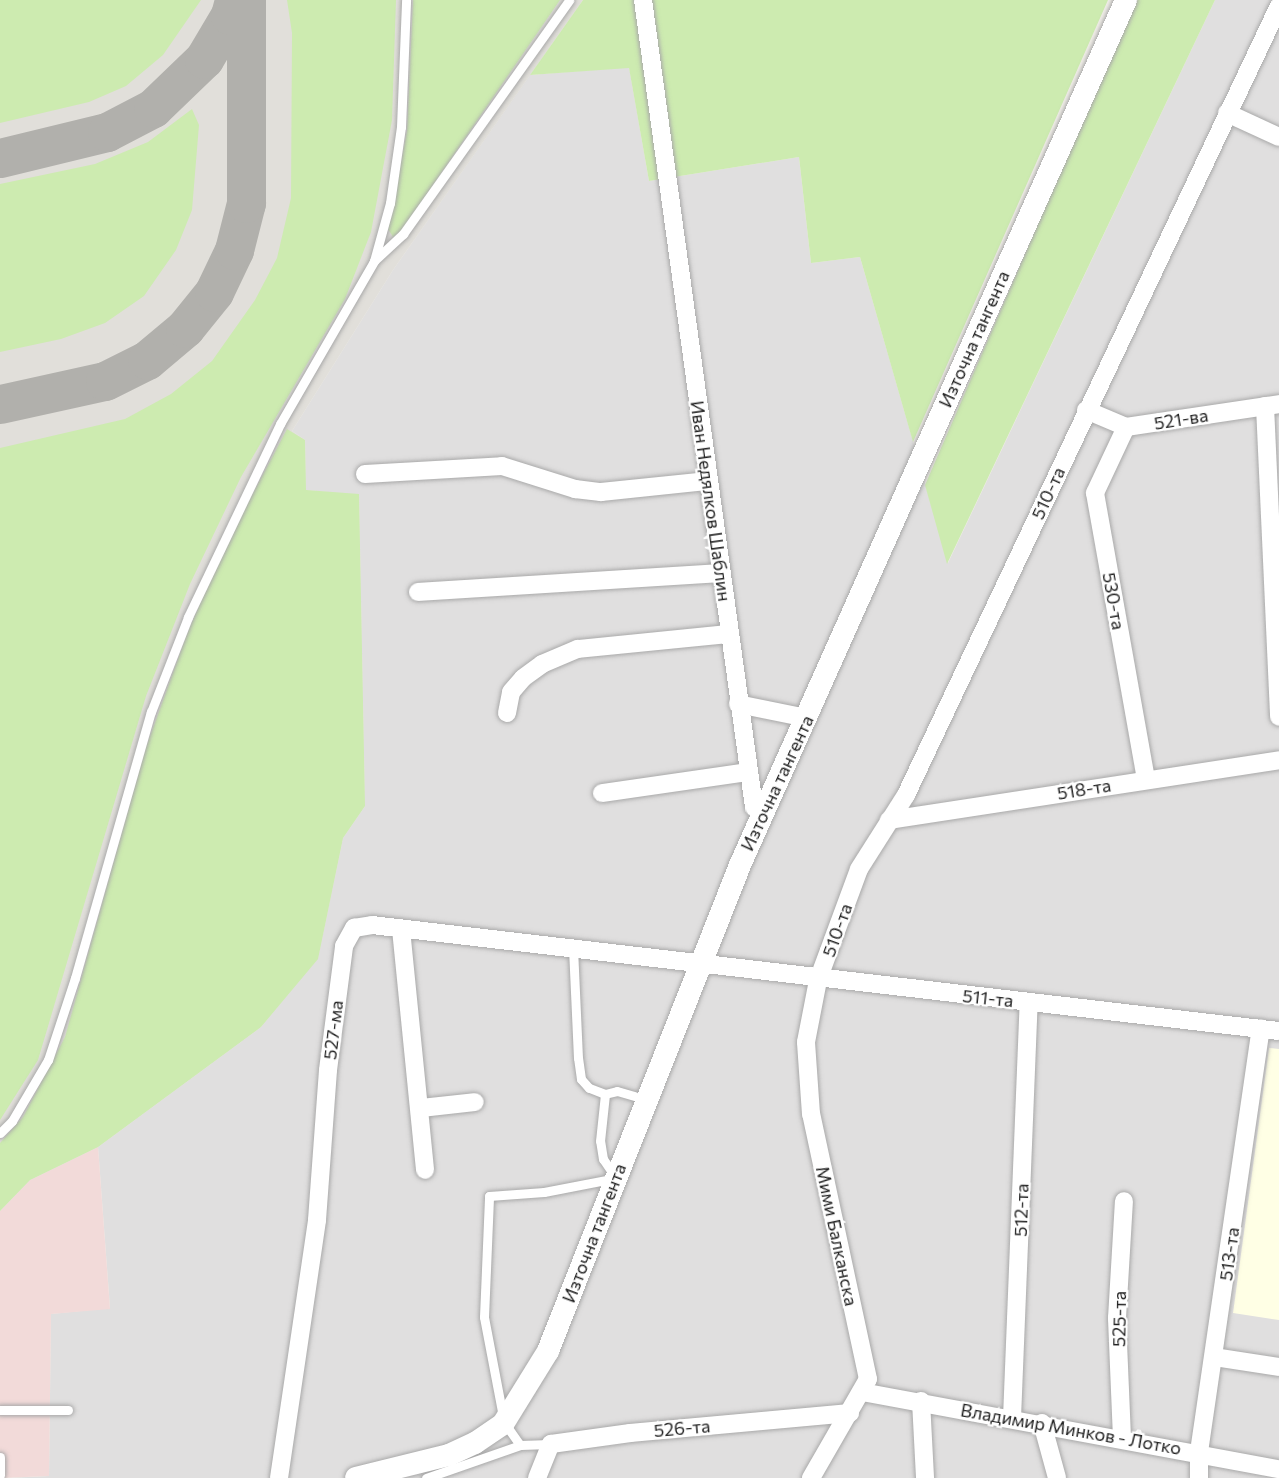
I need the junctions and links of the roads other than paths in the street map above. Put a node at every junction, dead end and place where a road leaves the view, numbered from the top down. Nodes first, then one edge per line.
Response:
1 (406, 0) edge
2 (569, 0) edge
3 (643, 0) edge
4 (1126, 0) edge
5 (1279, 6) edge
6 (1227, 113) junction
7 (1279, 137) edge
8 (374, 261) junction
9 (1272, 405) edge
10 (1086, 410) junction
11 (1126, 427) junction
12 (365, 474) dead end
13 (708, 481) junction
14 (720, 573) junction
15 (418, 592) dead end
16 (729, 634) junction
17 (738, 704) junction
18 (507, 713) dead end
19 (1279, 717) edge
20 (807, 718) junction
21 (1279, 760) edge
22 (748, 772) junction
23 (1146, 780) junction
24 (602, 794) dead end
25 (754, 807) dead end
26 (889, 820) junction
27 (401, 929) junction
28 (573, 949) junction
29 (698, 963) junction
30 (818, 980) junction
31 (1029, 1002) junction
32 (1270, 1030) edge
33 (605, 1094) junction
34 (634, 1096) dead end
35 (475, 1102) dead end
36 (421, 1108) junction
37 (0, 1133) edge
38 (425, 1170) dead end
39 (616, 1178) junction
40 (1125, 1201) dead end
41 (1214, 1357) junction
42 (1279, 1367) edge
43 (862, 1392) junction
44 (921, 1401) junction
45 (0, 1410) edge
46 (68, 1410) dead end
47 (850, 1413) junction
48 (1012, 1418) junction
49 (504, 1422) junction
50 (1042, 1423) junction
51 (1122, 1438) junction
52 (551, 1444) junction
53 (520, 1445) junction
54 (1199, 1452) junction
55 (0, 1457) edge
56 (1279, 1469) edge
57 (0, 1475) edge
58 (279, 1478) edge
59 (356, 1478) edge
60 (426, 1478) edge
61 (537, 1478) edge
62 (811, 1478) edge
63 (925, 1478) edge
64 (1057, 1478) edge
65 (1199, 1478) edge

1 - 8 lane
2 - 8 lane
3 - 13 street, Иван Недялков Шаблин
4 - 20 street, Източна тангента
5 - 6 street, 510-та
6 - 7 street
6 - 10 street, 510-та
8 - 37 lane
9 - 11 street, 521-ва
9 - 19 street
10 - 11 street
10 - 26 street, 510-та
11 - 23 street, 530-та
12 - 13 street
13 - 14 street, Иван Недялков Шаблин
14 - 15 street
14 - 16 street, Иван Недялков Шаблин
16 - 17 street, Иван Недялков Шаблин
16 - 18 street
17 - 20 street
17 - 22 street, Иван Недялков Шаблин
20 - 29 street, Източна тангента
21 - 23 street, 518-та
22 - 24 street
22 - 25 street, Иван Недялков Шаблин
23 - 26 street, 518-та
26 - 30 street, 510-та
27 - 28 street, 527-ма
27 - 36 street
27 - 58 street, 527-ма
28 - 29 street, 527-ма
28 - 33 lane
29 - 30 street, 511-та
29 - 39 street, Източна тангента
30 - 31 street, 511-та
30 - 43 street, Мими Балканска
31 - 32 street, 511-та
31 - 48 street, 512-та
32 - 41 street, 513-та
33 - 34 lane
33 - 39 lane
35 - 36 street
36 - 38 street
39 - 49 street, Източна тангента
39 - 49 lane
40 - 51 street, 525-та
41 - 42 street
41 - 54 street, 513-та
43 - 44 street, Владимир Минков - Лотко
43 - 47 street, Мими Балканска
44 - 48 street, Владимир Минков - Лотко
44 - 63 street
45 - 46 lane
47 - 52 street, 526-та
47 - 62 street, Мими Балканска
48 - 50 street, Владимир Минков - Лотко
49 - 53 lane
49 - 59 street, Източна тангента
50 - 51 street, Владимир Минков - Лотко
50 - 64 street
51 - 54 street, Владимир Минков - Лотко
52 - 53 lane
52 - 61 street
53 - 60 lane
54 - 56 street, Владимир Минков - Лотко
54 - 65 street, 513-та
55 - 57 lane

